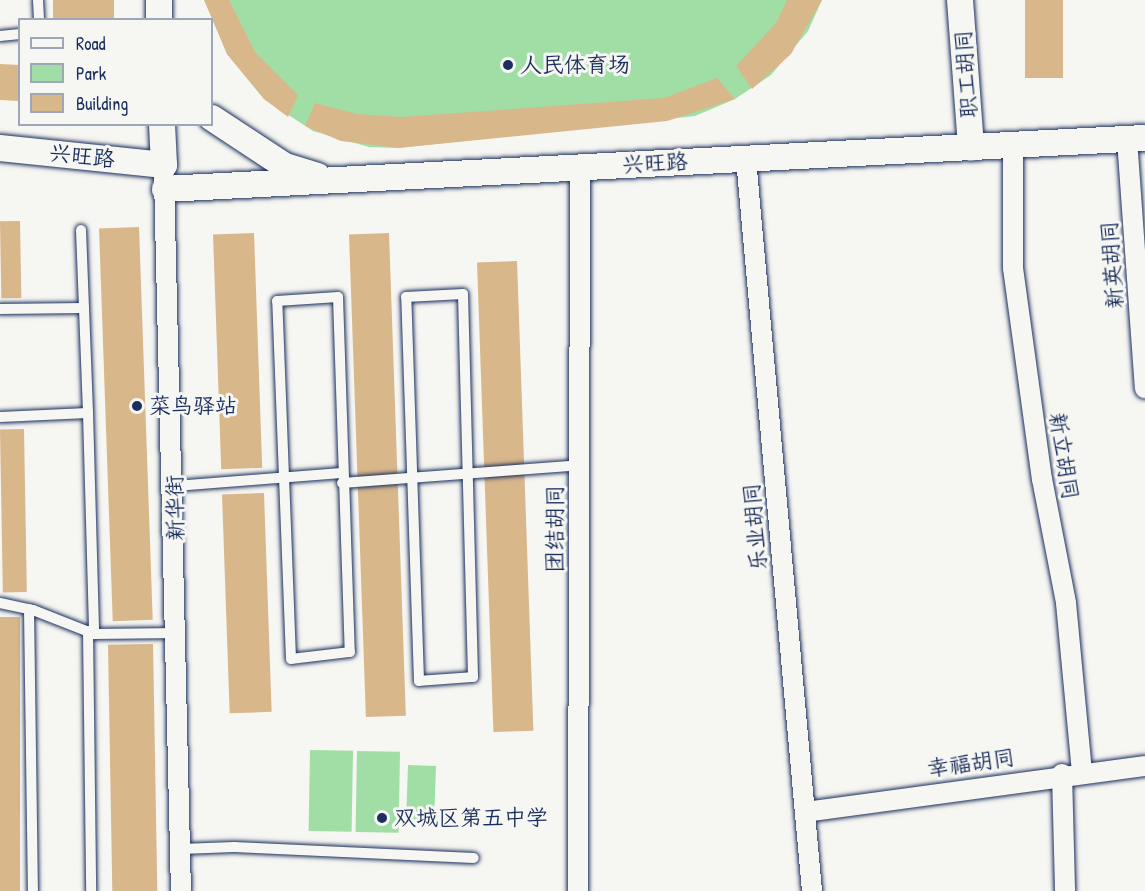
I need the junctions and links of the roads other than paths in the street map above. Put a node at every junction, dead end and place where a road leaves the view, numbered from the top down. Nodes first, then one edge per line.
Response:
1 (39, 0) edge
2 (159, 0) edge
3 (960, 0) edge
4 (39, 18) edge
5 (159, 18) edge
6 (18, 34) edge
7 (0, 36) edge
8 (213, 119) edge
9 (162, 126) edge
10 (1136, 139) edge
11 (1013, 146) junction
12 (0, 148) edge
13 (971, 148) junction
14 (746, 159) junction
15 (580, 166) junction
16 (164, 177) junction
17 (341, 181) junction
18 (81, 230) dead end
19 (84, 308) junction
20 (0, 309) edge
21 (1145, 388) edge
22 (88, 413) junction
23 (0, 417) edge
24 (579, 465) junction
25 (467, 470) junction
26 (412, 476) junction
27 (284, 477) junction
28 (342, 478) junction
29 (175, 486) junction
30 (0, 603) edge
31 (28, 609) junction
32 (91, 632) junction
33 (178, 633) junction
34 (1145, 766) edge
35 (1082, 772) junction
36 (1062, 774) junction
37 (805, 812) junction
38 (181, 849) junction
39 (474, 858) dead end
40 (33, 891) edge
41 (91, 891) edge
42 (182, 891) edge
43 (578, 891) edge
44 (812, 891) edge
45 (1065, 891) edge

1 - 4 lane
2 - 5 street
3 - 13 street, 职工胡同
6 - 7 lane
8 - 17 street
9 - 16 street, 新华街
10 - 11 street, 兴旺路
10 - 21 street, 新英胡同
11 - 13 street, 兴旺路
11 - 35 street, 新立胡同
12 - 16 street, 兴旺路
13 - 14 street, 兴旺路
14 - 15 street, 兴旺路
14 - 37 street, 乐业胡同
15 - 17 street, 兴旺路
15 - 24 street, 团结胡同
16 - 17 street, 兴旺路
16 - 29 street, 新华街
18 - 19 lane
19 - 20 lane
19 - 22 lane
22 - 23 lane
22 - 32 lane
24 - 25 lane
24 - 43 street, 团结胡同
25 - 26 lane
25 - 26 lane
25 - 26 lane
26 - 28 lane
27 - 28 lane
27 - 28 lane
27 - 28 lane
27 - 29 lane
29 - 33 street, 新华街
30 - 31 lane
31 - 32 lane
31 - 40 lane
32 - 33 lane
32 - 41 lane
33 - 38 street, 新华街
34 - 35 street, 幸福胡同
35 - 36 street, 幸福胡同
36 - 37 street, 幸福胡同
36 - 45 street
37 - 44 street, 乐业胡同
38 - 39 lane
38 - 42 street, 新华街

